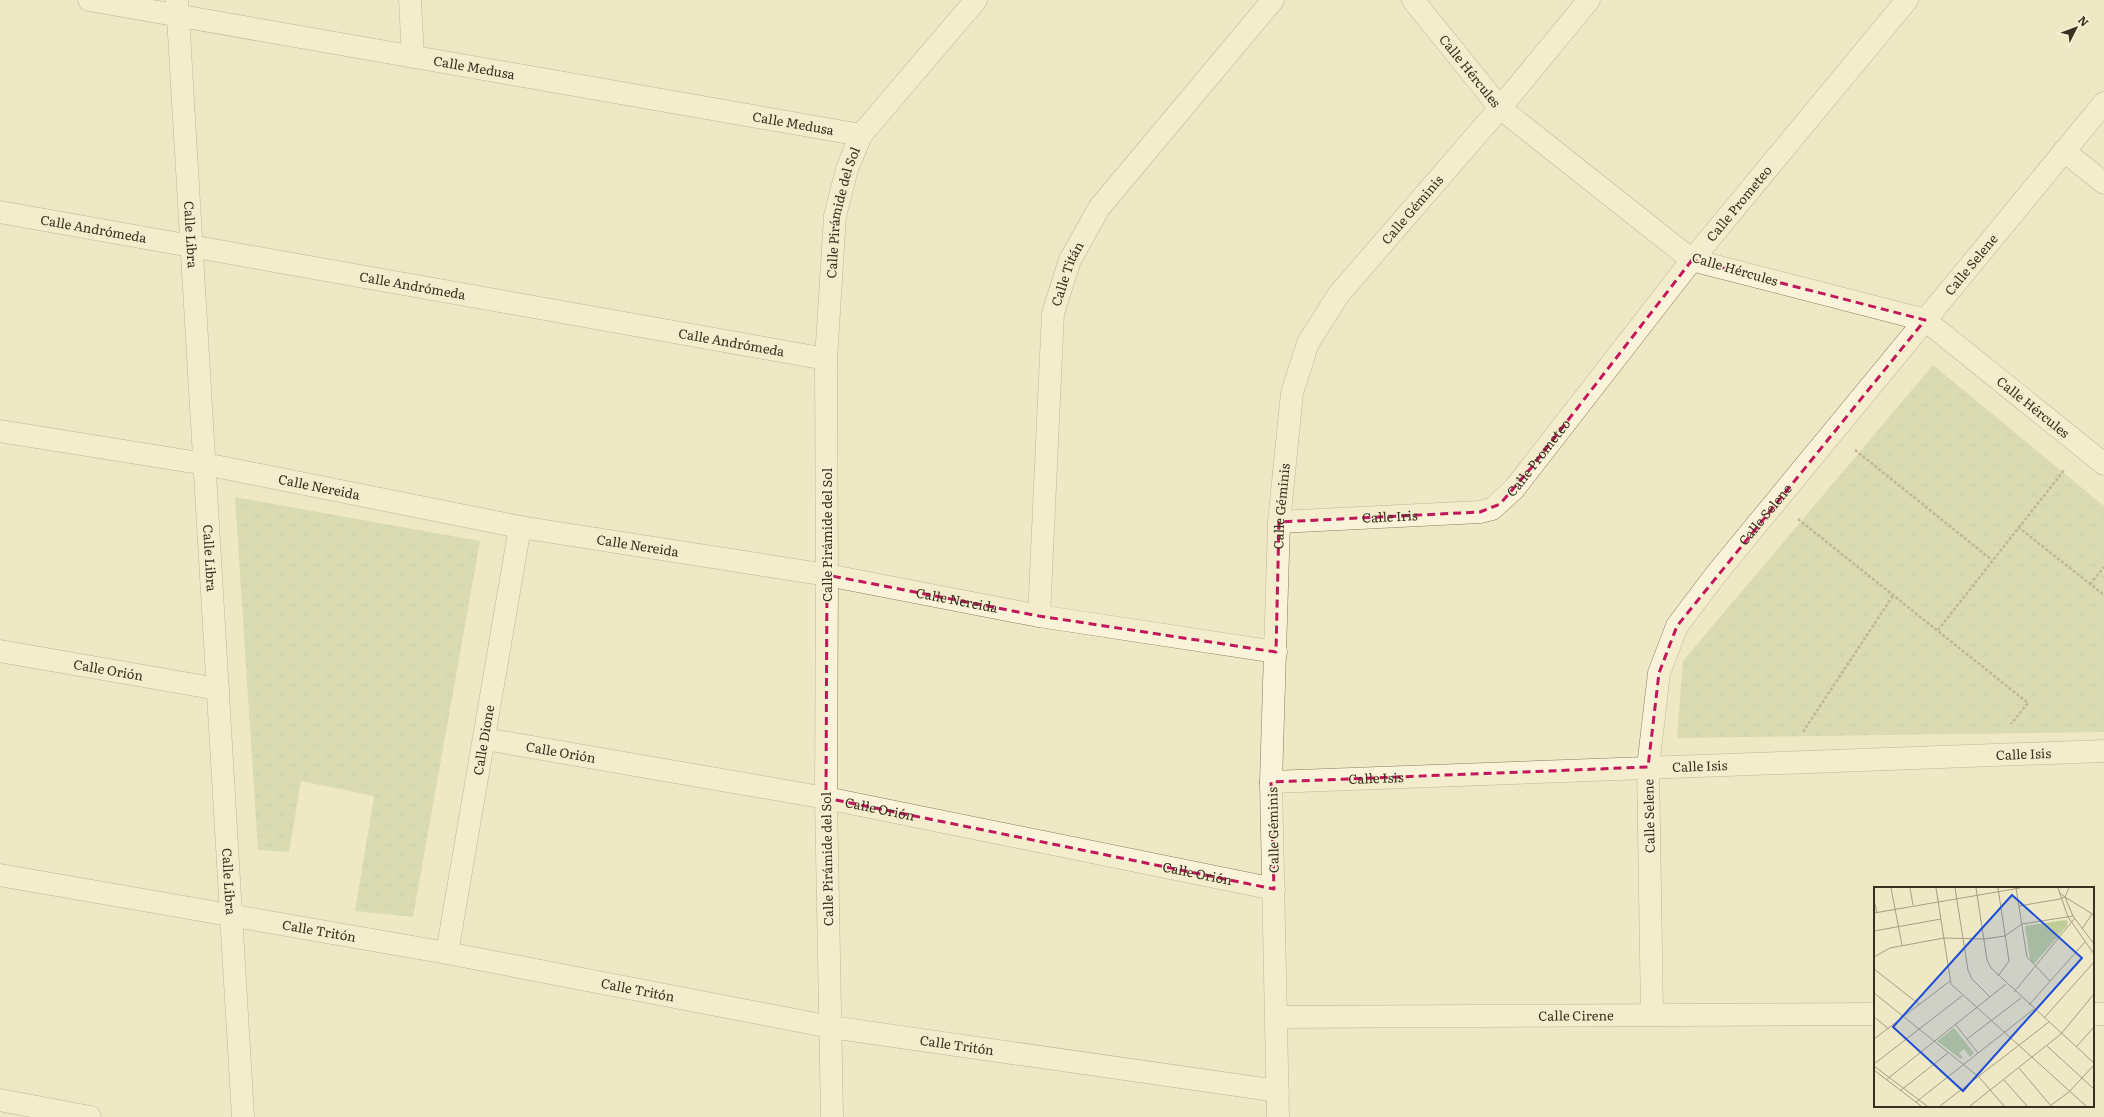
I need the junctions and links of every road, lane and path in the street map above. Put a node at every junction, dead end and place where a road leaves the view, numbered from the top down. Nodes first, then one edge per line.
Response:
1 (88, 0) edge
2 (410, 0) edge
3 (976, 0) edge
4 (1272, 0) edge
5 (1413, 0) edge
6 (1589, 0) edge
7 (1907, 0) edge
8 (177, 8) edge
9 (414, 57) junction
10 (2104, 103) edge
11 (1500, 108) junction
12 (861, 135) junction
13 (2064, 151) junction
14 (2104, 183) edge
15 (0, 212) edge
16 (193, 248) junction
17 (1692, 260) junction
18 (1925, 320) junction
19 (826, 359) junction
20 (0, 431) edge
21 (1833, 433) junction
22 (2082, 447) junction
23 (205, 464) junction
24 (2104, 464) edge
25 (1776, 502) junction
26 (1500, 504) joint
27 (1279, 522) junction
28 (520, 527) junction
29 (2018, 527) junction
30 (1992, 560) junction
31 (2104, 567) edge
32 (828, 576) junction
33 (2090, 584) junction
34 (1894, 594) junction
35 (2104, 595) edge
36 (1040, 616) junction
37 (1938, 630) junction
38 (0, 651) edge
39 (1276, 652) junction
40 (218, 689) junction
41 (485, 739) junction
42 (2104, 751) edge
43 (1988, 755) junction
44 (1783, 763) junction
45 (1648, 767) junction
46 (1271, 782) junction
47 (826, 798) junction
48 (0, 875) edge
49 (1274, 889) junction
50 (230, 915) junction
51 (447, 953) junction
52 (1652, 1014) junction
53 (1874, 1014) edge
54 (1277, 1017) junction
55 (831, 1027) junction
56 (1278, 1091) junction
57 (0, 1100) edge
58 (90, 1117) edge
59 (243, 1117) edge
60 (832, 1117) edge
61 (1278, 1117) edge

1 - 8 street, Calle Medusa
2 - 9 street
3 - 12 street, Calle Pirámide del Sol
4 - 36 street, Calle Titán
5 - 11 street, Calle Hércules
6 - 11 street, Calle Géminis
7 - 17 street, Calle Prometeo
8 - 9 street, Calle Medusa
8 - 16 street, Calle Libra
9 - 12 street, Calle Medusa
10 - 13 street, Calle Selene
11 - 17 street, Calle Hércules
11 - 27 street, Calle Géminis
12 - 19 street, Calle Pirámide del Sol
13 - 14 street
13 - 18 street, Calle Selene
15 - 16 street, Calle Andrómeda
16 - 19 street, Calle Andrómeda
16 - 23 street, Calle Libra
17 - 18 street, Calle Hércules
17 - 26 street, Calle Prometeo
18 - 21 street, Calle Selene
18 - 22 street, Calle Hércules
19 - 32 street, Calle Pirámide del Sol
20 - 23 street, Calle Nereida
21 - 25 street, Calle Selene
21 - 30 path
22 - 24 street, Calle Hércules
22 - 29 path
23 - 28 street, Calle Nereida
23 - 40 street, Calle Libra
25 - 34 path
25 - 45 street, Calle Selene
26 - 27 street, Calle Iris
27 - 39 street, Calle Géminis
28 - 32 street, Calle Nereida
28 - 41 street, Calle Dione
29 - 30 path
29 - 33 path
30 - 37 path
31 - 33 path
32 - 36 street, Calle Nereida
32 - 47 street, Calle Pirámide del Sol
33 - 35 path
34 - 37 path
34 - 44 path
36 - 39 street, Calle Nereida
37 - 43 path
38 - 40 street, Calle Orión
39 - 46 street, Calle Géminis
40 - 50 street, Calle Libra
41 - 47 street, Calle Orión
41 - 51 street, Calle Dione
42 - 43 street, Calle Isis
43 - 44 street, Calle Isis
44 - 45 street, Calle Isis
45 - 46 street, Calle Isis
45 - 52 street, Calle Selene
46 - 49 street, Calle Géminis
47 - 49 street, Calle Orión
47 - 55 street, Calle Pirámide del Sol
48 - 50 street, Calle Tritón
49 - 54 street, Calle Géminis
50 - 51 street, Calle Tritón
50 - 59 street, Calle Libra
51 - 55 street, Calle Tritón
52 - 53 street, Calle Cirene
52 - 54 street, Calle Cirene
54 - 56 street, Calle Géminis
55 - 56 street, Calle Tritón
55 - 60 street, Calle Pirámide del Sol
56 - 61 street, Calle Géminis
57 - 58 street

